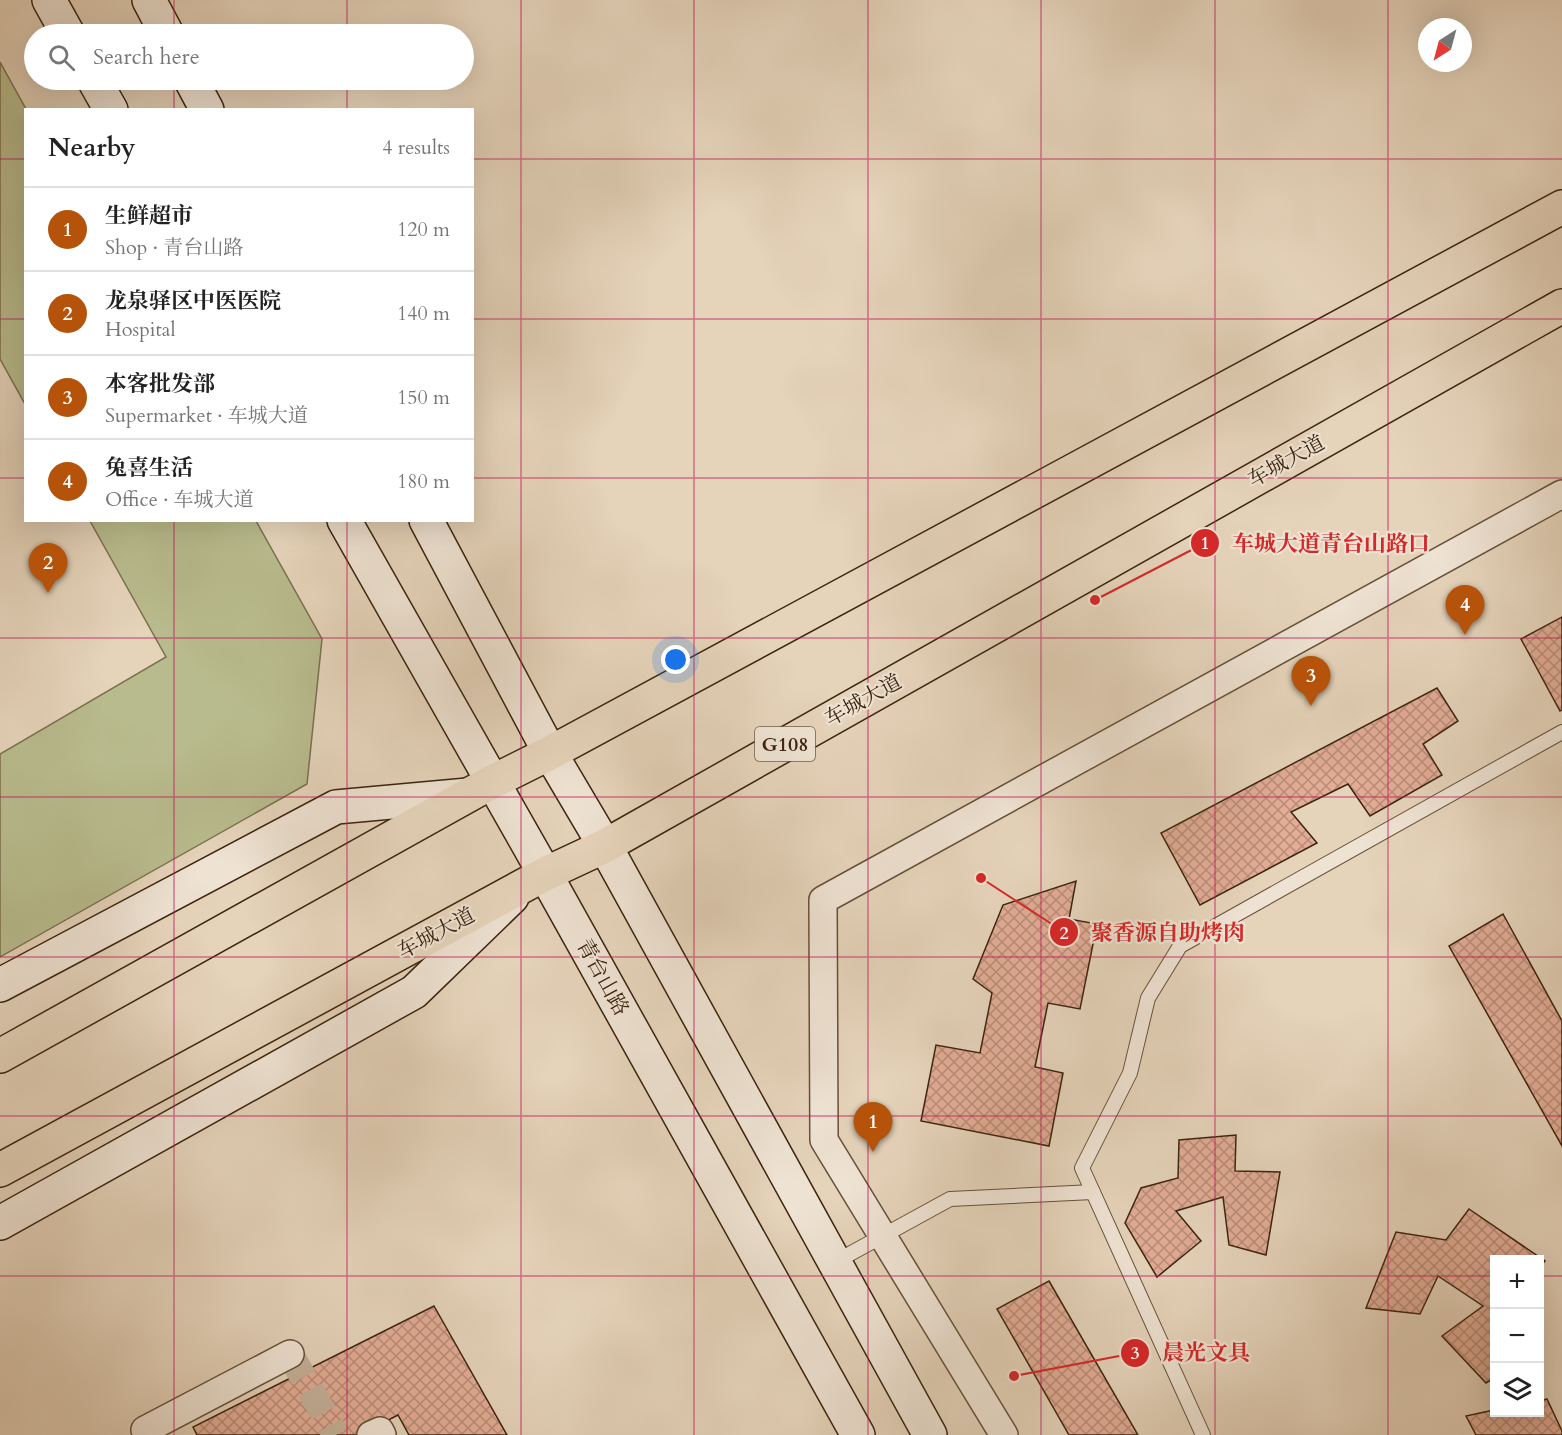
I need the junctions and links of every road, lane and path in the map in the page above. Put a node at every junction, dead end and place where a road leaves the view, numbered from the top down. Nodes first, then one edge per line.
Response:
1 (48, 0) edge
2 (149, 0) edge
3 (62, 24) edge
4 (162, 24) edge
5 (100, 90) edge
6 (196, 90) edge
7 (110, 108) edge
8 (206, 108) edge
9 (1562, 207) edge
10 (1562, 306) edge
11 (1562, 495) edge
12 (345, 522) edge
13 (427, 522) edge
14 (1562, 732) edge
15 (550, 753) junction
16 (480, 788) junction
17 (605, 846) junction
18 (534, 880) junction
19 (0, 985) edge
20 (0, 1056) edge
21 (0, 1170) edge
22 (1093, 1192) junction
23 (0, 1223) edge
24 (882, 1236) junction
25 (835, 1262) junction
26 (290, 1354) dead end
27 (145, 1430) dead end
28 (371, 1435) edge
29 (382, 1435) edge
30 (858, 1435) edge
31 (930, 1435) edge
32 (1004, 1435) edge
33 (1203, 1435) edge

1 - 3 main road
2 - 4 main road
5 - 7 main road
6 - 8 main road
9 - 15 highway
10 - 17 highway, 车城大道 / G108
11 - 24 street
12 - 16 main road, 青台山路
13 - 15 main road
14 - 22 lane
15 - 16 highway
15 - 17 main road
16 - 18 main road, 青台山路
16 - 19 main road
16 - 20 highway
17 - 18 highway, 车城大道 / G108
17 - 25 main road
18 - 21 highway, 车城大道 / G108
18 - 23 main road
18 - 30 main road, 青台山路
22 - 24 lane
22 - 33 lane
24 - 25 lane
24 - 32 street
25 - 31 main road
26 - 27 street
28 - 29 street

